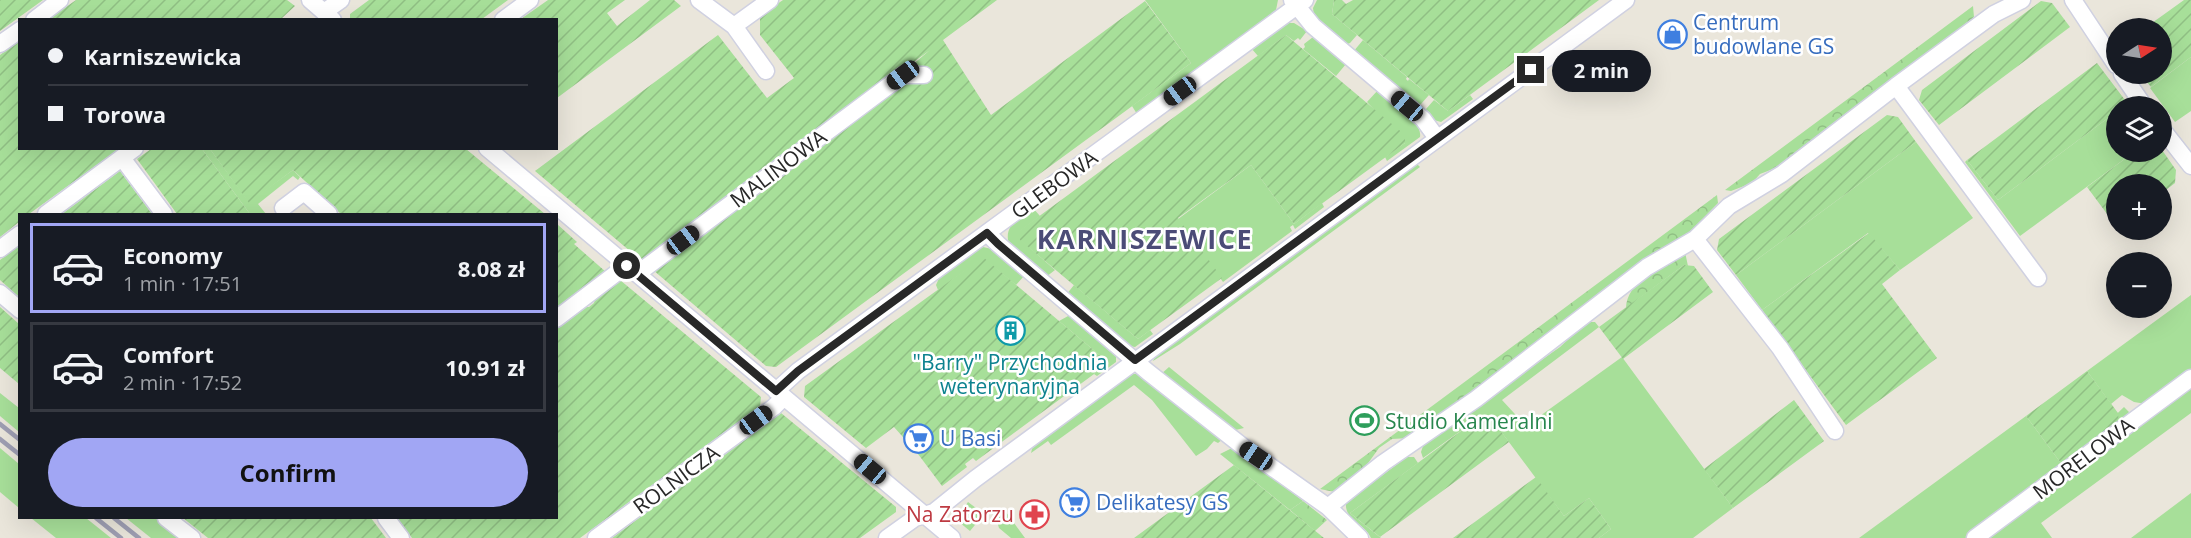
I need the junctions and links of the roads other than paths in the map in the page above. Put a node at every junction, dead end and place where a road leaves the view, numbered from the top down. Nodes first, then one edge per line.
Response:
1 (60, 0) edge
2 (342, 0) edge
3 (530, 0) edge
4 (699, 0) edge
5 (770, 0) edge
6 (1626, 0) edge
7 (2022, 0) edge
8 (2073, 0) edge
9 (1298, 2) edge
10 (320, 12) edge
11 (36, 18) edge
12 (506, 18) edge
13 (734, 26) junction
14 (18, 31) edge
15 (0, 44) edge
16 (2106, 50) edge
17 (766, 71) dead end
18 (924, 75) dead end
19 (1896, 86) junction
20 (1437, 138) junction
21 (2172, 142) edge
22 (489, 150) edge
23 (129, 153) edge
24 (2191, 166) edge
25 (283, 208) dead end
26 (47, 213) edge
27 (163, 213) edge
28 (328, 213) edge
29 (987, 233) junction
30 (18, 236) edge
31 (1695, 239) junction
32 (0, 249) edge
33 (632, 270) junction
34 (2038, 278) dead end
35 (0, 293) edge
36 (18, 308) edge
37 (558, 318) edge
38 (1135, 360) junction
39 (2191, 378) edge
40 (780, 394) junction
41 (1835, 431) dead end
42 (1328, 507) junction
43 (926, 516) junction
44 (167, 519) edge
45 (387, 519) edge
46 (192, 538) edge
47 (401, 538) edge
48 (596, 538) edge
49 (887, 538) edge
50 (952, 538) edge
51 (1360, 538) edge
52 (1975, 538) edge

1 - 11 street
2 - 10 street
3 - 12 street
4 - 13 street
5 - 13 street
6 - 20 street
7 - 19 street
8 - 16 street
9 - 20 street
9 - 29 street, GLEBOWA
13 - 17 street
14 - 15 street
18 - 33 street, MALINOWA
19 - 31 street
19 - 34 street
20 - 38 street
21 - 24 street
22 - 33 street
23 - 26 street
23 - 27 street
25 - 28 street
29 - 38 street
29 - 40 street, GLEBOWA
30 - 32 street
31 - 41 street
31 - 42 street
33 - 37 street, MALINOWA
33 - 40 street
35 - 36 street
38 - 42 street
38 - 43 street
39 - 52 street, MORELOWA
40 - 43 street
40 - 48 street, ROLNICZA
42 - 51 street
43 - 49 street
43 - 50 street
44 - 46 street
45 - 47 street

